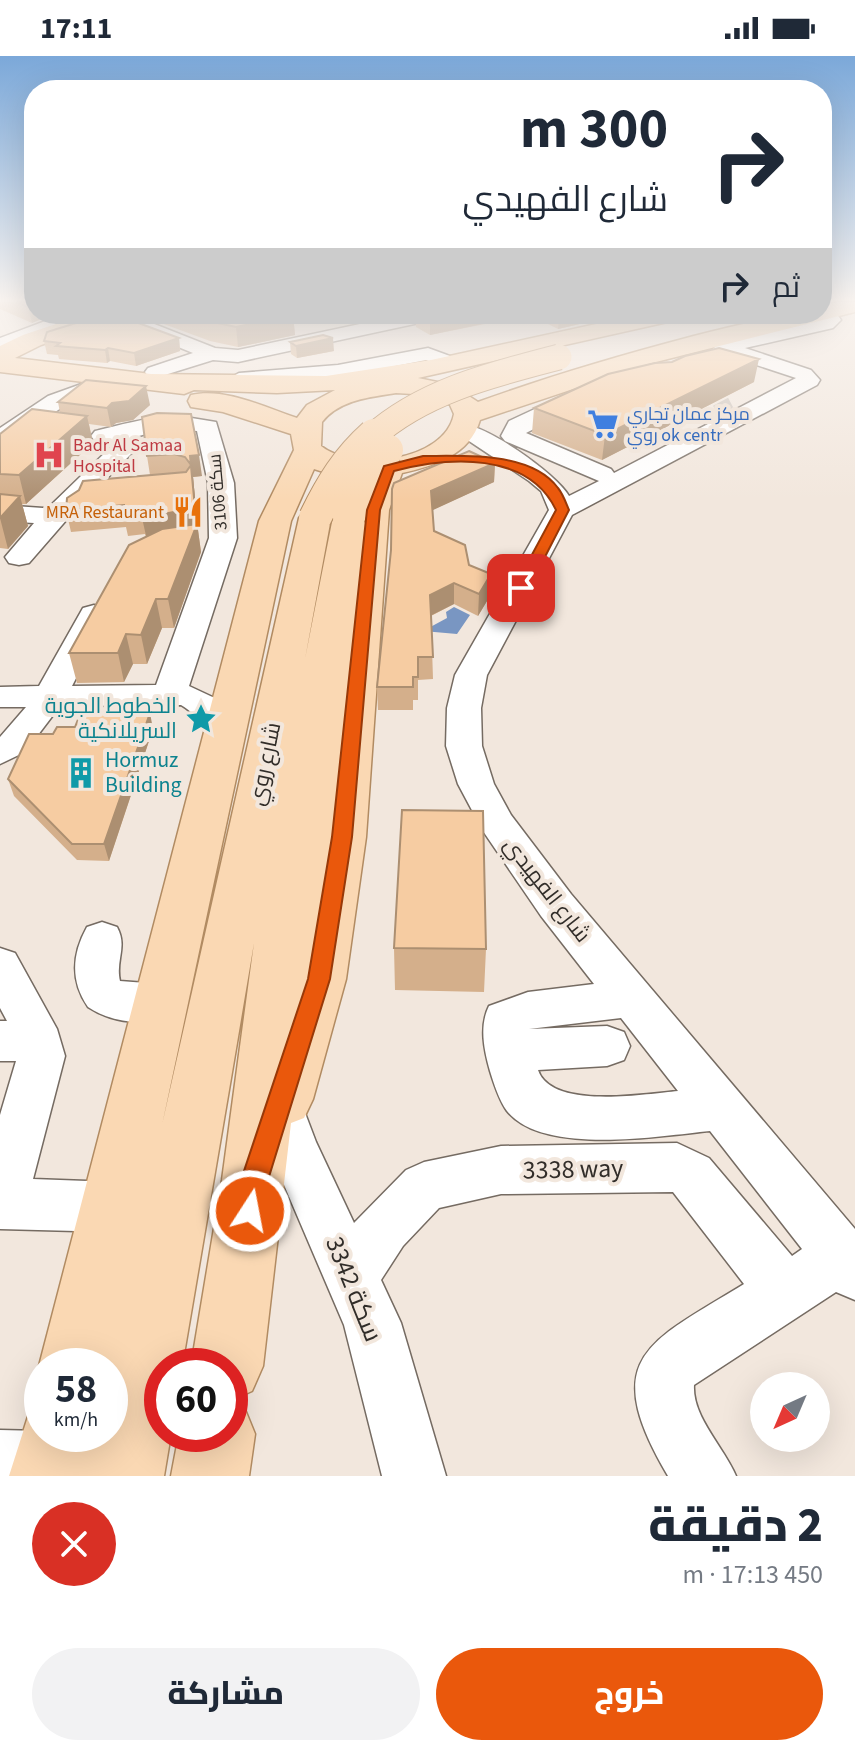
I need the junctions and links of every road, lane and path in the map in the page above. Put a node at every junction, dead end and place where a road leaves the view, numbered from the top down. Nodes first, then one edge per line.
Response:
1 (55, 368) edge
2 (175, 368) edge
3 (237, 368) edge
4 (422, 368) edge
5 (454, 368) edge
6 (548, 368) edge
7 (611, 368) edge
8 (689, 368) edge
9 (789, 368) edge
10 (155, 376) junction
11 (0, 377) edge
12 (239, 382) junction
13 (396, 385) junction
14 (68, 391) junction
15 (346, 396) junction
16 (729, 413) junction
17 (466, 422) junction
18 (48, 429) edge
19 (77, 432) edge
20 (9, 433) edge
21 (112, 438) junction
22 (307, 440) junction
23 (406, 464) junction
24 (521, 467) junction
25 (602, 474) junction
26 (121, 490) edge
27 (69, 502) junction
28 (559, 502) junction
29 (0, 513) edge
30 (332, 517) junction
31 (19, 557) dead end
32 (106, 591) edge
33 (49, 695) junction
34 (169, 695) junction
35 (0, 697) edge
36 (226, 729) junction
37 (0, 753) edge
38 (204, 815) junction
39 (102, 939) dead end
40 (0, 965) edge
41 (633, 998) junction
42 (159, 1003) junction
43 (19, 1042) edge
44 (607, 1046) dead end
45 (509, 1052) junction
46 (280, 1107) junction
47 (723, 1108) junction
48 (254, 1180) junction
49 (183, 1185) junction
50 (0, 1204) edge
51 (114, 1207) junction
52 (849, 1264) edge
53 (353, 1281) junction
54 (785, 1291) junction
55 (79, 1348) edge
56 (230, 1348) edge
57 (214, 1452) edge
58 (125, 1476) edge
59 (210, 1476) edge
60 (414, 1476) edge
61 (704, 1476) edge

1 - 10 main road
2 - 10 street
3 - 12 street
4 - 12 main road
5 - 13 main road
6 - 30 main road, شارع روي, bridge
7 - 17 main road
8 - 25 street
9 - 16 street
10 - 12 main road
10 - 15 main road
11 - 14 main road
13 - 15 main road
13 - 17 main road
14 - 20 street
14 - 22 main road
15 - 22 main road
16 - 25 street
16 - 28 street
17 - 23 main road
17 - 24 street
18 - 20 street
19 - 21 street
21 - 27 street
21 - 34 street, سكة 3106
22 - 23 main road
22 - 36 main road
23 - 24 street
23 - 46 main road
24 - 28 street
25 - 28 street
26 - 27 street
27 - 29 street
27 - 31 street
28 - 41 street, شارع الفهيدي
30 - 48 main road, شارع روي
30 - 49 main road, شارع روي
32 - 33 street
33 - 34 street
33 - 35 street
33 - 37 street
34 - 36 street
36 - 38 main road
38 - 42 main road
38 - 49 main road
39 - 42 street
40 - 43 street
41 - 45 street
41 - 47 street, شارع الفهيدي
42 - 51 main road
43 - 50 street
44 - 45 street
45 - 47 street
46 - 48 main road
46 - 53 street, سكة 3342
47 - 52 street, شارع الفهيدي
48 - 56 main road, شارع روي
49 - 58 main road, شارع روي
50 - 51 street
51 - 55 main road
52 - 54 street
53 - 54 street, 3338 way
53 - 60 street, سكة 3342
54 - 61 street
57 - 59 main road

